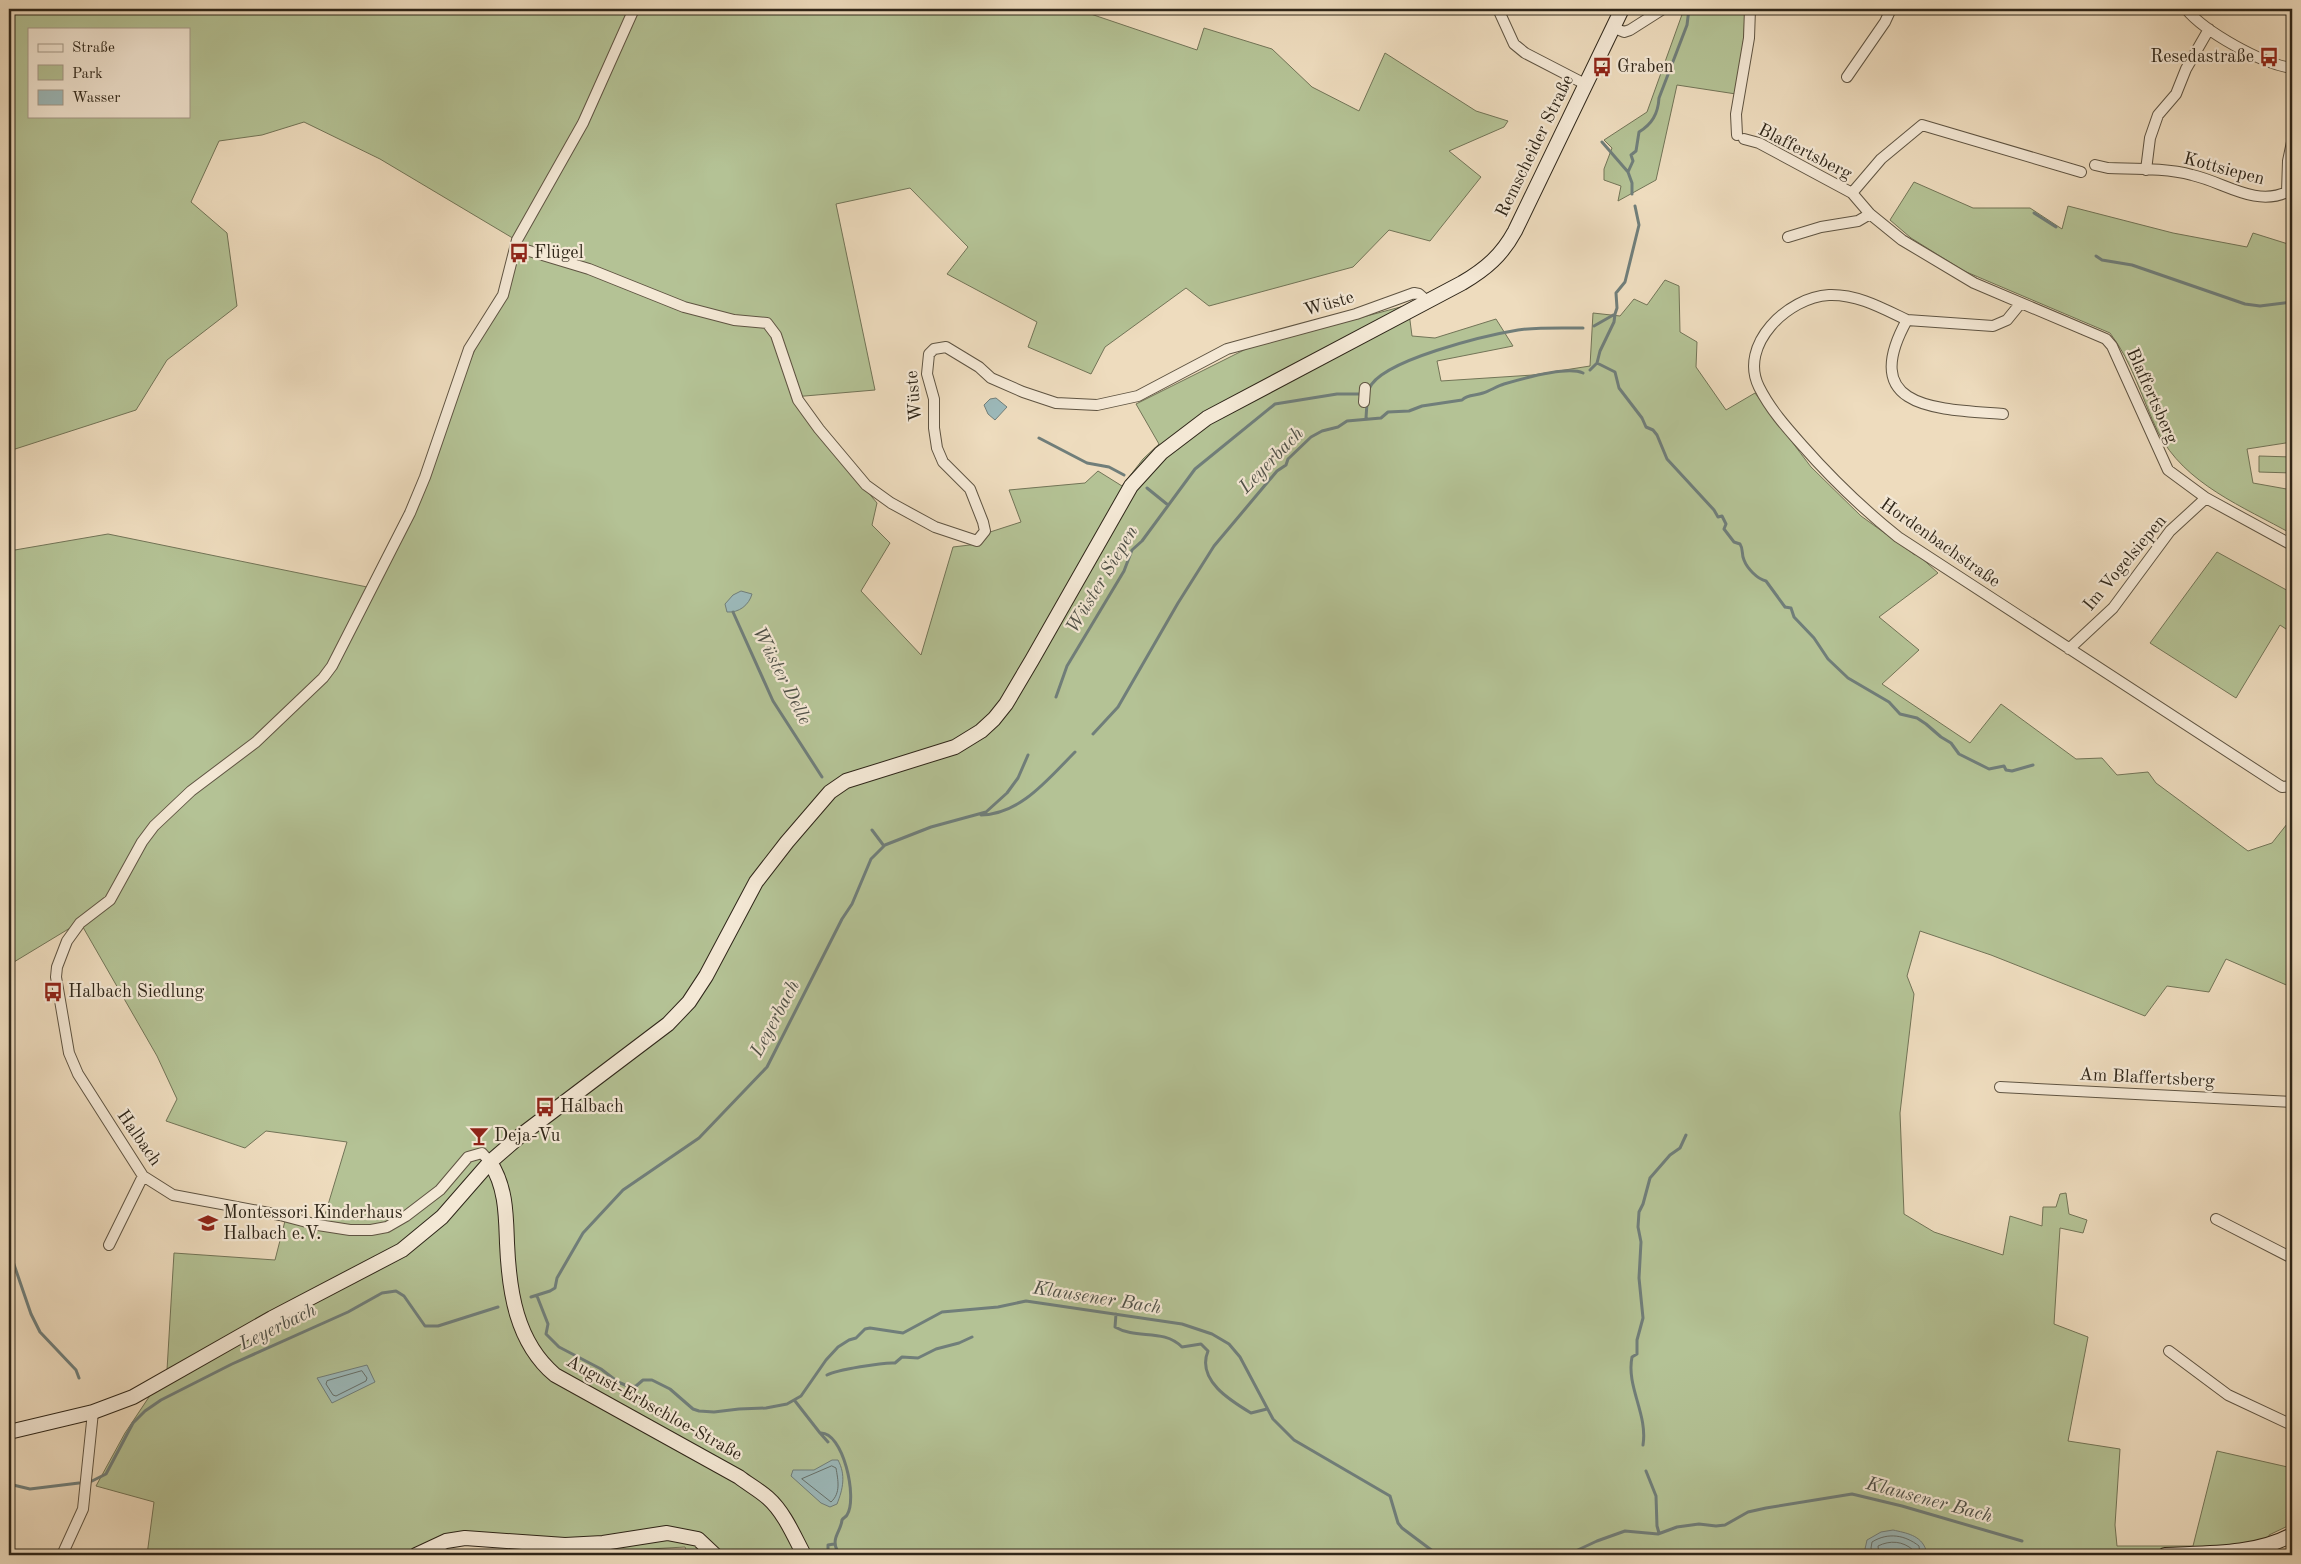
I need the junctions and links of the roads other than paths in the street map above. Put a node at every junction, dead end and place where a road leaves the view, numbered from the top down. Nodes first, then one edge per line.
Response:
1 (634, 9) edge
2 (1498, 9) edge
3 (1622, 9) edge
4 (1663, 9) edge
5 (1750, 9) edge
6 (1890, 9) edge
7 (2186, 9) edge
8 (1612, 27) junction
9 (2209, 29) junction
10 (2292, 68) edge
11 (1847, 77) dead end
12 (1585, 84) junction
13 (2292, 142) edge
14 (2095, 165) dead end
15 (2146, 170) junction
16 (2081, 172) dead end
17 (1852, 193) junction
18 (2290, 194) edge
19 (1870, 214) junction
20 (1788, 237) dead end
21 (516, 247) junction
22 (1427, 301) junction
23 (2020, 304) junction
24 (1907, 320) junction
25 (1365, 388) dead end
26 (1364, 402) dead end
27 (2003, 414) dead end
28 (2206, 498) junction
29 (2292, 545) edge
30 (2069, 649) junction
31 (2292, 694) edge
32 (2292, 708) edge
33 (2292, 786) edge
34 (2000, 1087) dead end
35 (2292, 1102) edge
36 (490, 1162) junction
37 (143, 1176) junction
38 (2216, 1219) dead end
39 (109, 1245) dead end
40 (2292, 1258) edge
41 (2169, 1351) dead end
42 (93, 1412) junction
43 (2292, 1426) edge
44 (9, 1432) edge
45 (2292, 1535) edge
46 (62, 1555) edge
47 (416, 1555) edge
48 (715, 1555) edge
49 (804, 1555) edge
50 (2166, 1555) edge

1 - 21 street
2 - 12 street
3 - 8 main road, Remscheider Straße
4 - 8 street
5 - 17 street, Blaffertsberg
6 - 11 street
7 - 9 street
8 - 12 main road, Remscheider Straße
9 - 10 street
9 - 15 street
12 - 22 main road, Remscheider Straße
13 - 18 street
14 - 15 street, Kottsiepen
15 - 18 street, Kottsiepen
16 - 17 street, Blaffertsberg
17 - 19 street, Blaffertsberg
19 - 20 street
19 - 23 street, Blaffertsberg
21 - 22 street, Wüste
21 - 37 street, Halbach
22 - 36 main road, Remscheider Straße
23 - 24 street, Hordenbachstraße
23 - 28 street, Blaffertsberg
24 - 27 street
24 - 30 street, Hordenbachstraße
25 - 26 street
28 - 29 street, Blaffertsberg
28 - 30 street, Im Vogelsiepen
30 - 33 street, Hordenbachstraße
31 - 32 street
34 - 35 street, Am Blaffertsberg
36 - 37 street, Halbach
36 - 42 main road, Remscheider Straße
36 - 49 main road, August-Erbschloe-Straße
37 - 39 street
38 - 40 street
41 - 43 street
42 - 44 main road, Remscheider Straße
42 - 46 street
45 - 50 main road
47 - 48 main road

